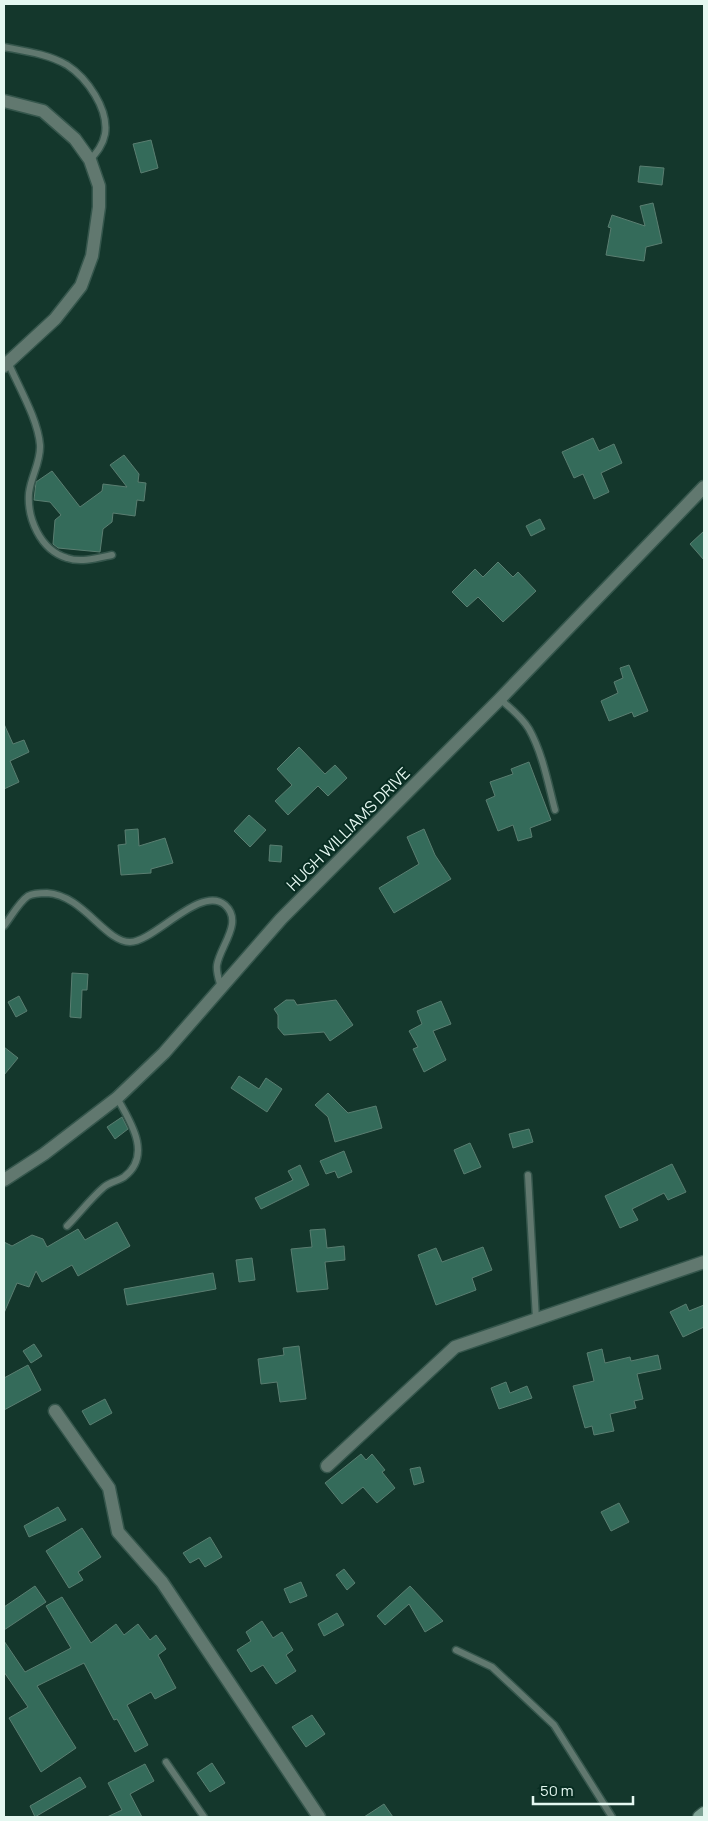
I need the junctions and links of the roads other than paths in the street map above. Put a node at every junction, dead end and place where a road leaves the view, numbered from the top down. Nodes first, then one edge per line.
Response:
1 (4, 47) edge
2 (4, 101) edge
3 (90, 160) junction
4 (6, 364) edge
5 (704, 487) edge
6 (112, 555) dead end
7 (500, 699) junction
8 (556, 810) dead end
9 (4, 926) edge
10 (221, 988) junction
11 (117, 1098) junction
12 (528, 1174) dead end
13 (4, 1180) edge
14 (67, 1226) dead end
15 (704, 1262) edge
16 (536, 1319) junction
17 (55, 1411) dead end
18 (327, 1466) dead end
19 (456, 1650) dead end
20 (166, 1762) dead end
21 (704, 1813) edge
22 (204, 1817) edge
23 (319, 1817) edge
24 (612, 1817) edge
25 (699, 1817) edge

1 - 3 lane
2 - 3 street
3 - 4 street
4 - 6 lane
5 - 7 street, HUGH WILLIAMS DRIVE
7 - 8 lane
7 - 10 street, HUGH WILLIAMS DRIVE
9 - 10 lane
10 - 11 street, HUGH WILLIAMS DRIVE
11 - 13 street, HUGH WILLIAMS DRIVE
11 - 14 lane
12 - 16 lane
15 - 16 street
16 - 18 street
17 - 23 street
19 - 24 lane
20 - 22 lane
21 - 25 street

